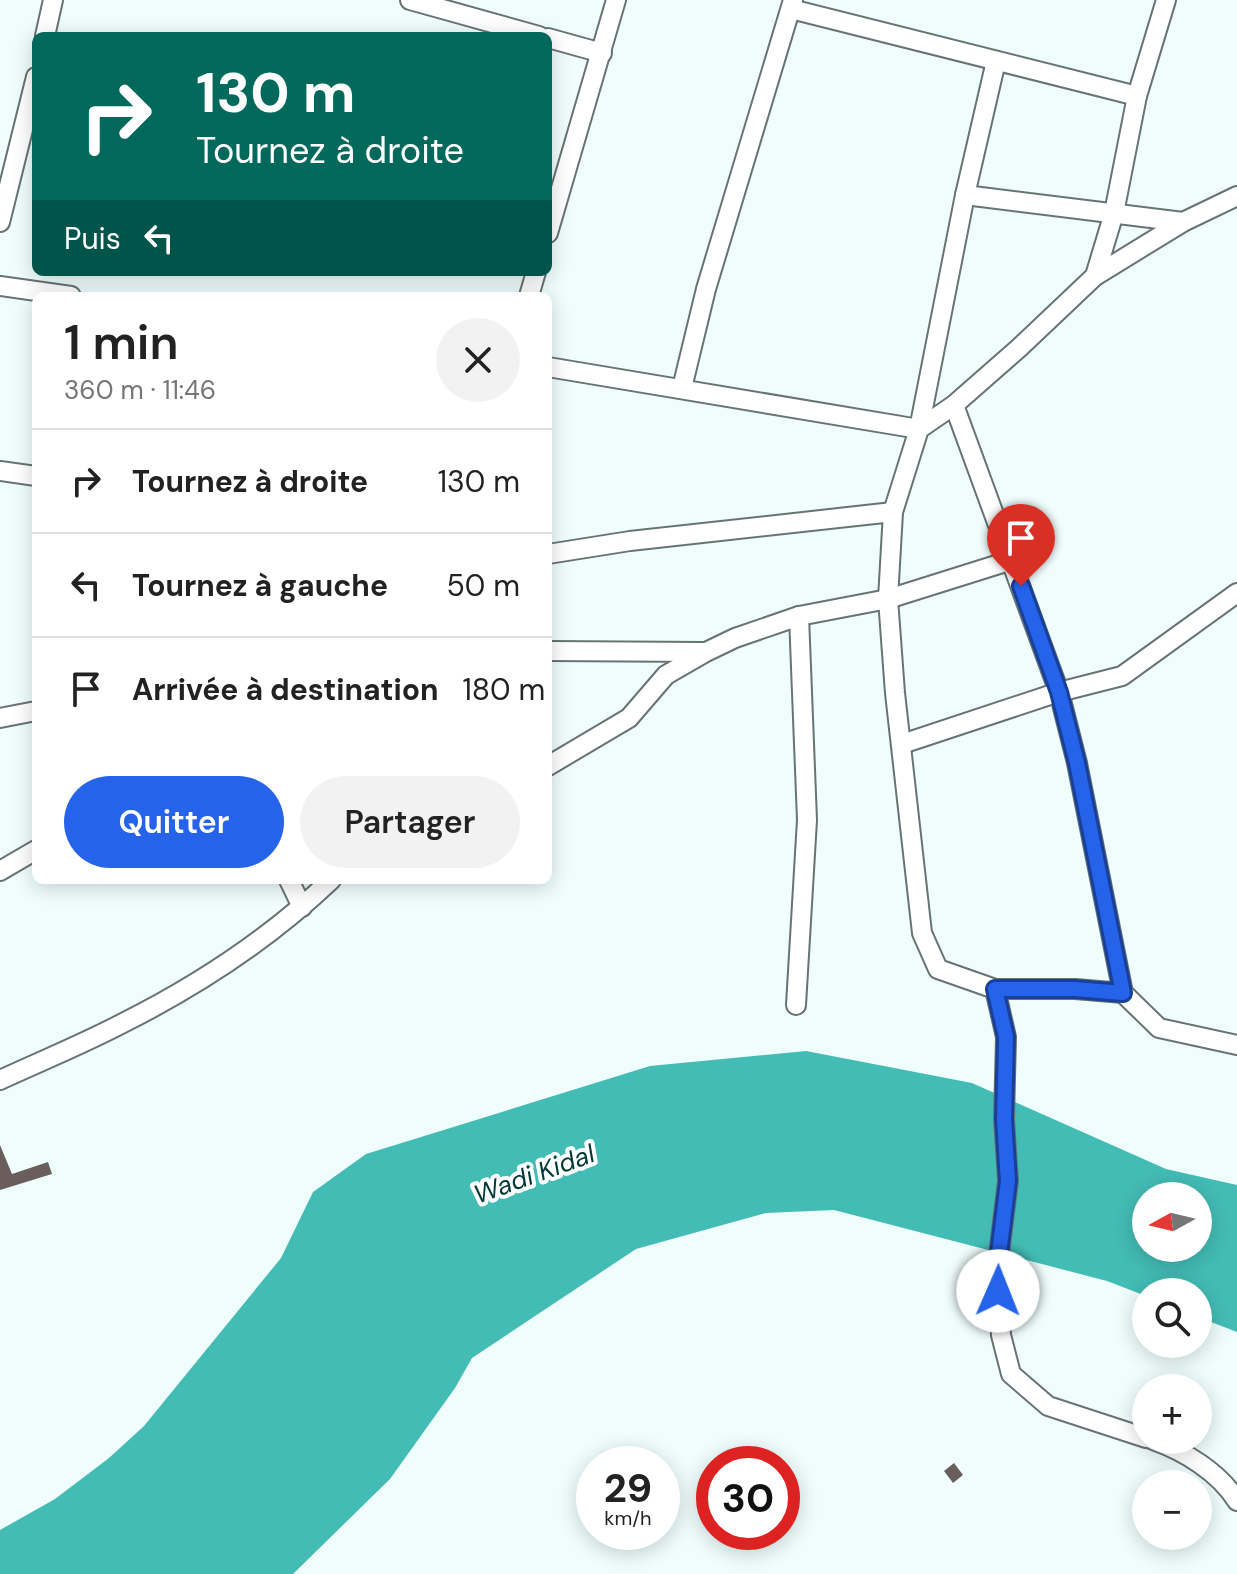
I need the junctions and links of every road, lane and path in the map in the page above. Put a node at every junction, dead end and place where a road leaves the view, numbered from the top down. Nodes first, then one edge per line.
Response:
1 (53, 0) edge
2 (410, 0) edge
3 (616, 0) edge
4 (1166, 0) edge
5 (792, 4) edge
6 (46, 32) edge
7 (525, 32) edge
8 (552, 39) edge
9 (602, 53) junction
10 (996, 61) junction
11 (1137, 96) junction
12 (30, 129) edge
13 (556, 180) edge
14 (965, 195) junction
15 (1237, 196) edge
16 (552, 206) edge
17 (1114, 213) junction
18 (0, 222) edge
19 (1183, 222) junction
20 (1095, 276) junction
21 (0, 286) edge
22 (43, 292) edge
23 (552, 368) edge
24 (682, 388) junction
25 (954, 405) junction
26 (919, 429) junction
27 (0, 471) edge
28 (32, 475) edge
29 (893, 512) junction
30 (552, 553) edge
31 (1012, 560) junction
32 (1237, 593) edge
33 (888, 599) junction
34 (799, 616) junction
35 (552, 651) edge
36 (706, 652) junction
37 (1059, 692) junction
38 (32, 712) edge
39 (0, 718) edge
40 (902, 744) junction
41 (552, 764) edge
42 (32, 852) edge
43 (0, 871) edge
44 (291, 884) edge
45 (327, 884) edge
46 (302, 907) junction
47 (995, 989) junction
48 (1123, 993) junction
49 (796, 1005) dead end
50 (1237, 1045) edge
51 (0, 1080) edge
52 (1132, 1433) edge
53 (1186, 1454) edge
54 (1237, 1501) edge

1 - 6 street
2 - 7 street
3 - 9 street
4 - 11 street
5 - 10 street
5 - 24 street
8 - 9 street
9 - 13 street
10 - 11 street
10 - 14 street
11 - 17 street
12 - 18 street
13 - 16 street
14 - 17 street
14 - 26 street
15 - 19 street
17 - 19 street
17 - 20 street
19 - 20 street
20 - 25 street
21 - 22 street
23 - 24 street
24 - 26 street
25 - 26 street
25 - 31 street
26 - 29 street
27 - 28 street
29 - 30 street
29 - 33 street
31 - 33 street
31 - 37 street
32 - 37 street
33 - 34 street
33 - 40 street
34 - 36 street
34 - 49 street
35 - 36 street
36 - 41 street
37 - 40 street
37 - 48 street
38 - 39 street
40 - 47 street
42 - 43 street
44 - 46 street
45 - 46 street
46 - 51 street
47 - 48 street
47 - 52 street
48 - 50 street
53 - 54 street

